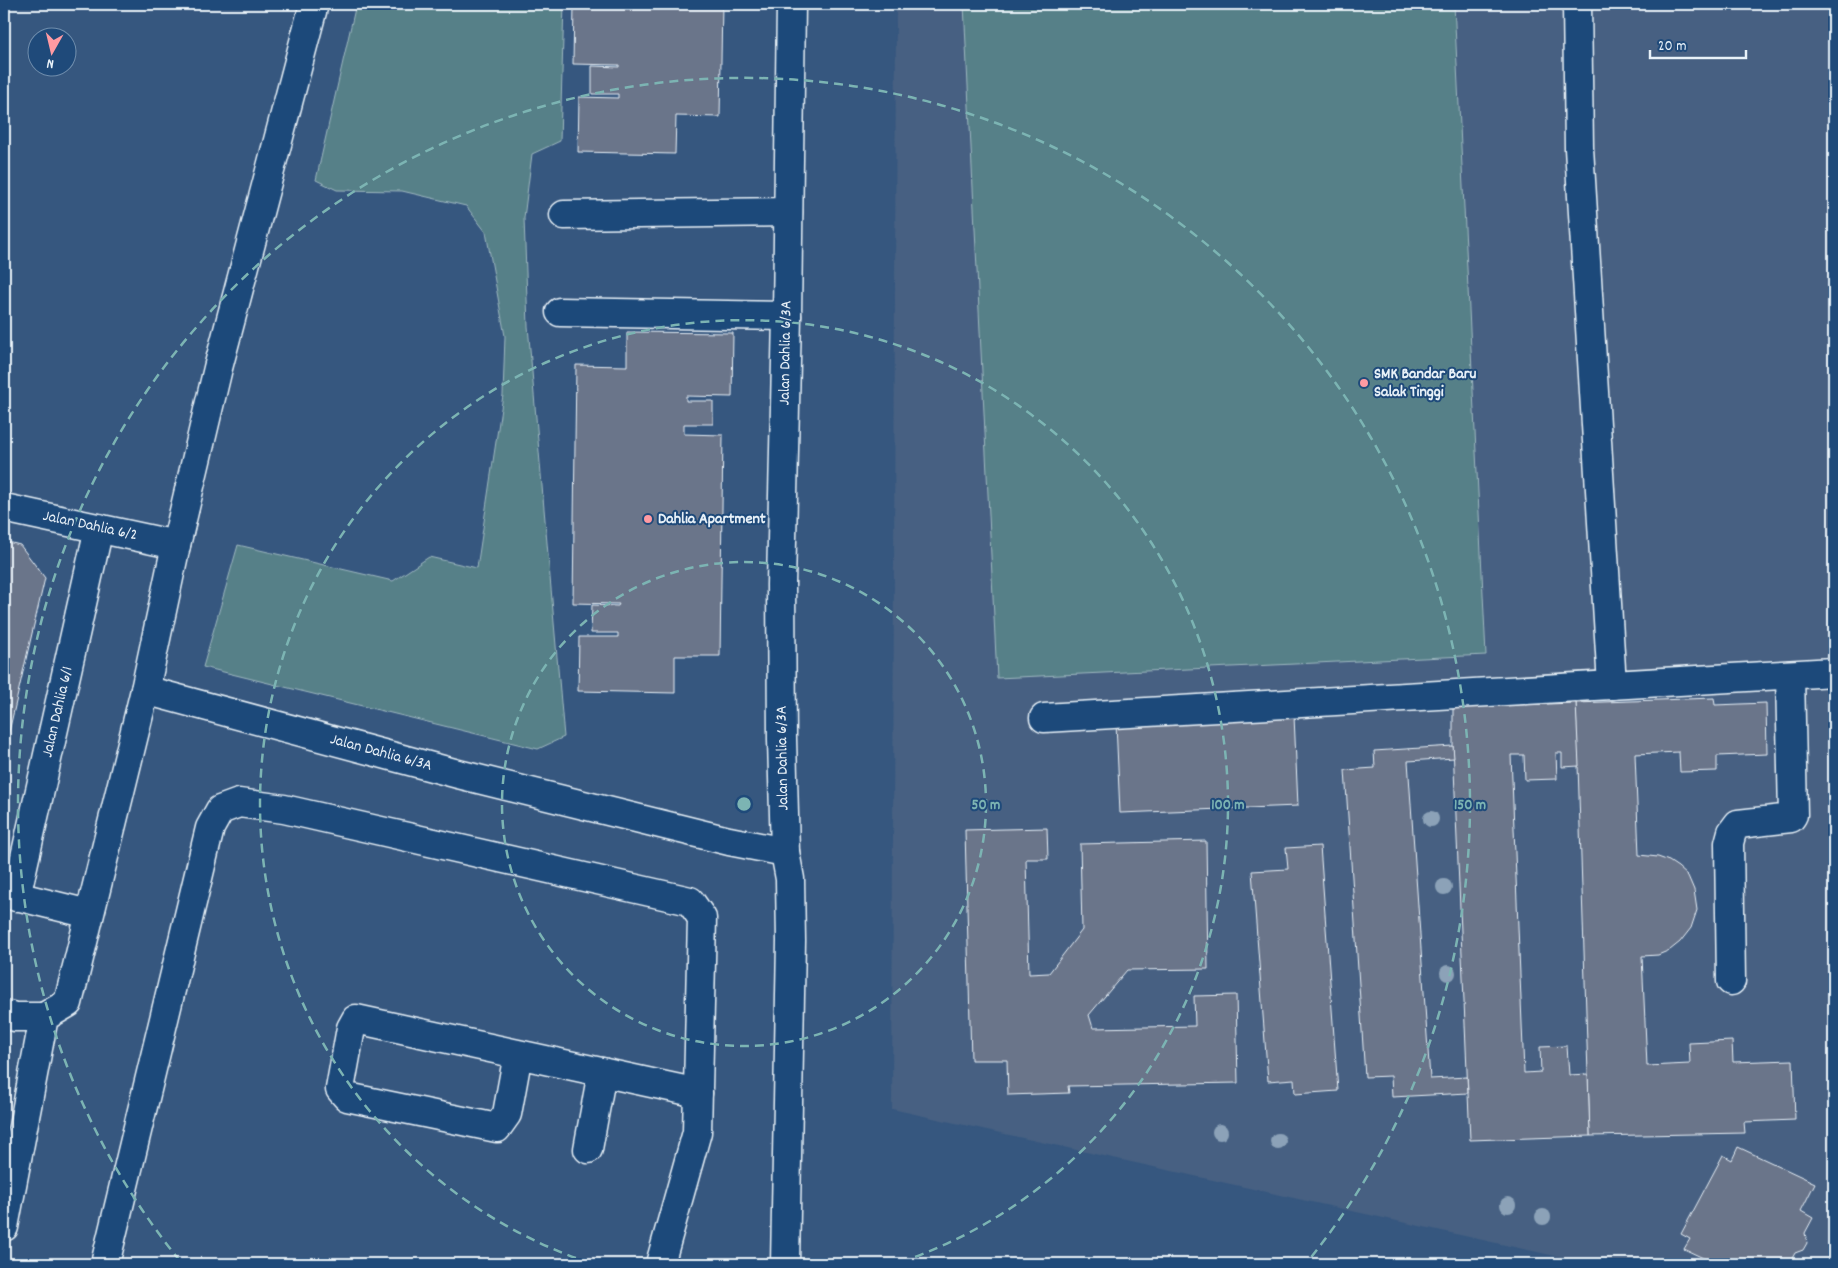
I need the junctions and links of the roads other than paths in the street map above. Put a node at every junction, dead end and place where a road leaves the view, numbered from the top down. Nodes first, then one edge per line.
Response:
1 (314, 4) edge
2 (791, 4) edge
3 (1577, 4) edge
4 (788, 212) junction
5 (564, 215) dead end
6 (560, 312) dead end
7 (787, 316) junction
8 (4, 508) edge
9 (99, 528) junction
10 (176, 545) junction
11 (1834, 672) edge
12 (1790, 675) junction
13 (1612, 685) junction
14 (144, 690) junction
15 (1044, 718) dead end
16 (785, 852) junction
17 (10, 895) edge
18 (89, 914) junction
19 (1731, 981) dead end
20 (4, 1014) edge
21 (44, 1017) junction
22 (518, 1054) junction
23 (602, 1072) junction
24 (698, 1093) junction
25 (588, 1149) dead end
26 (4, 1227) edge
27 (105, 1264) edge
28 (660, 1264) edge
29 (785, 1264) edge

1 - 10 street
2 - 4 street, Jalan Dahlia 6/3A
3 - 13 street
4 - 5 street
4 - 7 street, Jalan Dahlia 6/3A
6 - 7 street
7 - 16 street, Jalan Dahlia 6/3A
8 - 9 street, Jalan Dahlia 6/2
9 - 10 street, Jalan Dahlia 6/2
9 - 17 street, Jalan Dahlia 6/1
10 - 14 street
11 - 12 street
12 - 13 street
12 - 19 street
13 - 15 street
14 - 16 street, Jalan Dahlia 6/3A
14 - 18 street
16 - 29 street
17 - 18 street
18 - 21 street
20 - 21 street
21 - 26 street
22 - 22 street
22 - 23 street
23 - 24 street
23 - 25 street
24 - 27 street
24 - 28 street

